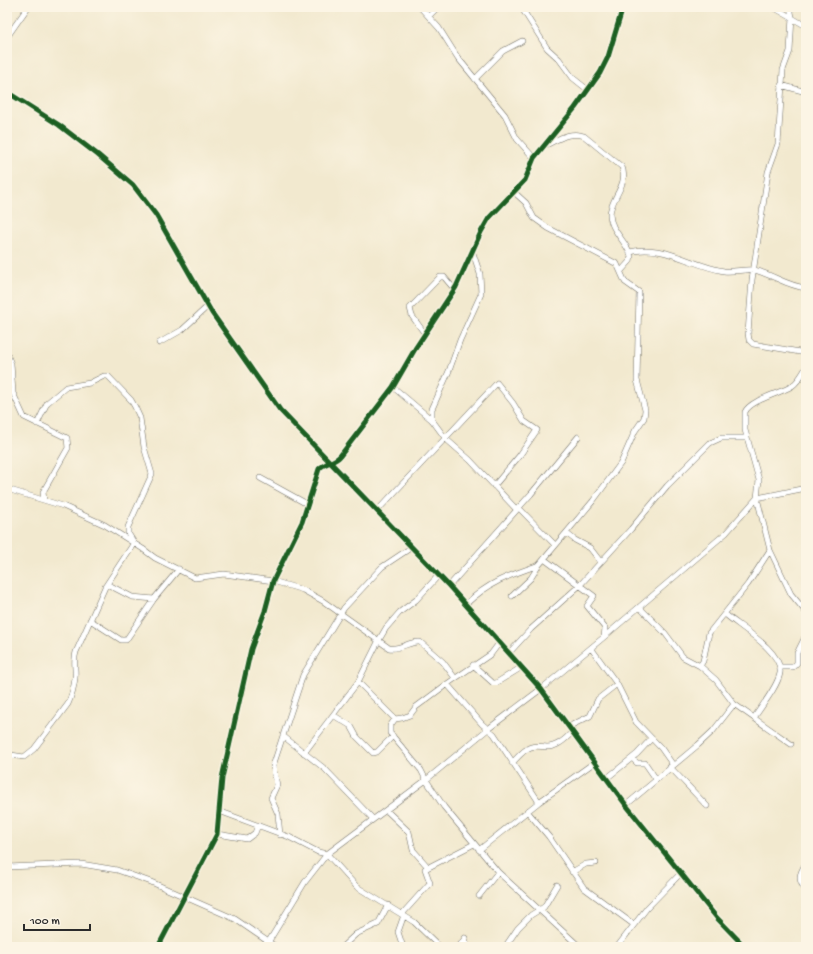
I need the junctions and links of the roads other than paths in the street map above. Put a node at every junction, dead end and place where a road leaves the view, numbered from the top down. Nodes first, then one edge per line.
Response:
1 (28, 7) edge
2 (420, 7) edge
3 (438, 7) edge
4 (521, 7) edge
5 (623, 7) edge
6 (773, 7) edge
7 (790, 7) edge
8 (429, 16) junction
9 (792, 17) junction
10 (806, 26) edge
11 (7, 37) edge
12 (522, 41) dead end
13 (475, 79) junction
14 (782, 85) junction
15 (588, 90) junction
16 (7, 92) edge
17 (806, 92) edge
18 (545, 145) junction
19 (534, 158) junction
20 (514, 192) junction
21 (630, 252) junction
22 (473, 253) junction
23 (469, 263) junction
24 (476, 263) junction
25 (753, 270) junction
26 (621, 271) junction
27 (806, 288) edge
28 (455, 290) junction
29 (208, 306) junction
30 (425, 334) junction
31 (159, 343) dead end
32 (806, 353) edge
33 (7, 354) edge
34 (806, 368) edge
35 (394, 387) junction
36 (432, 420) junction
37 (37, 424) junction
38 (578, 437) dead end
39 (747, 438) junction
40 (446, 440) junction
41 (331, 463) junction
42 (260, 478) dead end
43 (494, 486) junction
44 (806, 488) edge
45 (7, 489) edge
46 (757, 498) junction
47 (44, 500) junction
48 (307, 504) junction
49 (517, 508) junction
50 (377, 511) junction
51 (566, 532) junction
52 (134, 542) junction
53 (555, 545) junction
54 (412, 547) junction
55 (770, 550) junction
56 (544, 559) junction
57 (600, 561) junction
58 (539, 565) junction
59 (179, 569) junction
60 (439, 576) junction
61 (273, 581) junction
62 (572, 581) junction
63 (108, 584) junction
64 (580, 585) junction
65 (449, 586) junction
66 (575, 589) junction
67 (512, 596) dead end
68 (154, 599) junction
69 (466, 604) junction
70 (639, 607) junction
71 (806, 612) edge
72 (340, 614) junction
73 (725, 614) junction
74 (90, 620) junction
75 (806, 635) edge
76 (604, 637) junction
77 (379, 640) junction
78 (500, 642) junction
79 (591, 648) junction
80 (509, 653) junction
81 (473, 665) junction
82 (700, 666) junction
83 (522, 667) junction
84 (780, 667) junction
85 (455, 678) junction
86 (358, 682) junction
87 (447, 684) junction
88 (617, 684) junction
89 (541, 689) junction
90 (734, 704) junction
91 (333, 715) junction
92 (754, 718) junction
93 (395, 719) junction
94 (572, 728) junction
95 (488, 729) junction
96 (283, 736) junction
97 (393, 736) junction
98 (651, 739) junction
99 (791, 744) dead end
100 (7, 750) edge
101 (304, 753) junction
102 (632, 758) junction
103 (595, 762) junction
104 (512, 763) junction
105 (671, 766) junction
106 (606, 778) junction
107 (656, 779) junction
108 (426, 780) junction
109 (539, 802) junction
110 (626, 805) junction
111 (706, 806) dead end
112 (386, 810) junction
113 (219, 811) junction
114 (527, 811) junction
115 (373, 819) junction
116 (258, 825) junction
117 (217, 834) junction
118 (280, 835) junction
119 (474, 844) junction
120 (479, 850) junction
121 (327, 854) junction
122 (596, 863) dead end
123 (806, 863) edge
124 (7, 867) edge
125 (428, 867) junction
126 (498, 872) junction
127 (572, 872) junction
128 (681, 873) junction
129 (557, 885) dead end
130 (806, 890) edge
131 (185, 896) junction
132 (479, 896) dead end
133 (388, 905) junction
134 (539, 910) junction
135 (403, 914) junction
136 (633, 924) junction
137 (269, 941) junction
138 (158, 947) edge
139 (276, 947) edge
140 (342, 947) edge
141 (403, 947) edge
142 (440, 947) edge
143 (459, 947) edge
144 (468, 947) edge
145 (505, 947) edge
146 (580, 947) edge
147 (617, 947) edge
148 (745, 947) edge

1 - 11 street
2 - 8 street
3 - 8 street
4 - 15 street
5 - 15 street
6 - 9 street
7 - 9 street
8 - 13 street
9 - 10 street
9 - 14 street
12 - 13 street
13 - 19 street
14 - 17 street
14 - 25 street
15 - 18 street
16 - 29 street
18 - 19 street
18 - 21 street
19 - 20 street
20 - 22 street
20 - 26 street
21 - 25 street
21 - 26 street
22 - 23 street
22 - 24 street
23 - 24 street
23 - 28 street
24 - 36 street
25 - 27 street
25 - 32 street
26 - 51 street
28 - 30 street
28 - 30 street
29 - 31 street
29 - 41 street
30 - 35 street
33 - 37 street
34 - 39 street
35 - 36 street
35 - 41 street
36 - 40 street
37 - 47 street
37 - 52 street
38 - 49 street
39 - 46 street
39 - 57 street
40 - 43 street
40 - 43 street
40 - 50 street
41 - 48 street
41 - 50 street
42 - 48 street
43 - 49 street
44 - 46 street
45 - 47 street
46 - 55 street
46 - 70 street
47 - 52 street
48 - 61 street
49 - 53 street
49 - 65 street
50 - 54 street
51 - 53 street
51 - 57 street
52 - 59 street
52 - 63 street
53 - 56 street
54 - 60 street
54 - 72 street
55 - 71 street
55 - 73 street
56 - 58 street
56 - 62 street
57 - 64 street
58 - 67 street
58 - 69 street
59 - 61 street
59 - 68 street
60 - 65 street
60 - 77 street
61 - 72 street
61 - 113 street
62 - 64 street
62 - 66 street
63 - 68 street
63 - 74 street
64 - 66 street
64 - 76 street
65 - 69 street
66 - 80 street
68 - 74 street
69 - 78 street
70 - 76 street
70 - 82 street
72 - 77 street
72 - 96 street
73 - 82 street
73 - 84 street
74 - 100 street
75 - 84 street
76 - 79 street
77 - 85 street
77 - 86 street
78 - 80 street
78 - 81 street
79 - 88 street
79 - 89 street
80 - 83 street
81 - 83 street
81 - 85 street
82 - 90 street
83 - 89 street
84 - 92 street
85 - 87 street
86 - 91 street
86 - 93 street
87 - 93 street
87 - 95 street
88 - 94 street
88 - 98 street
89 - 94 street
89 - 95 street
90 - 92 street
90 - 105 street
91 - 97 street
91 - 101 street
92 - 99 street
93 - 97 street
94 - 103 street
94 - 104 street
95 - 104 street
95 - 108 street
96 - 101 street
96 - 118 street
97 - 108 street
98 - 102 street
98 - 105 street
101 - 115 street
102 - 106 street
102 - 107 street
103 - 106 street
103 - 109 street
104 - 109 street
105 - 107 street
105 - 111 street
106 - 110 street
107 - 110 street
108 - 112 street
108 - 119 street
109 - 114 street
110 - 128 street
112 - 115 street
112 - 125 street
113 - 116 street
113 - 117 street
114 - 120 street
114 - 127 street
115 - 121 street
116 - 117 street
116 - 118 street
117 - 131 street
118 - 121 street
119 - 120 street
119 - 125 street
120 - 126 street
121 - 133 street
121 - 137 street
122 - 127 street
123 - 130 street
124 - 131 street
125 - 135 street
126 - 132 street
126 - 134 street
127 - 136 street
128 - 136 street
128 - 148 street
129 - 134 street
131 - 137 street
131 - 138 street
133 - 135 street
133 - 140 street
134 - 145 street
134 - 146 street
135 - 141 street
135 - 142 street
136 - 147 street
137 - 139 street
143 - 144 street

